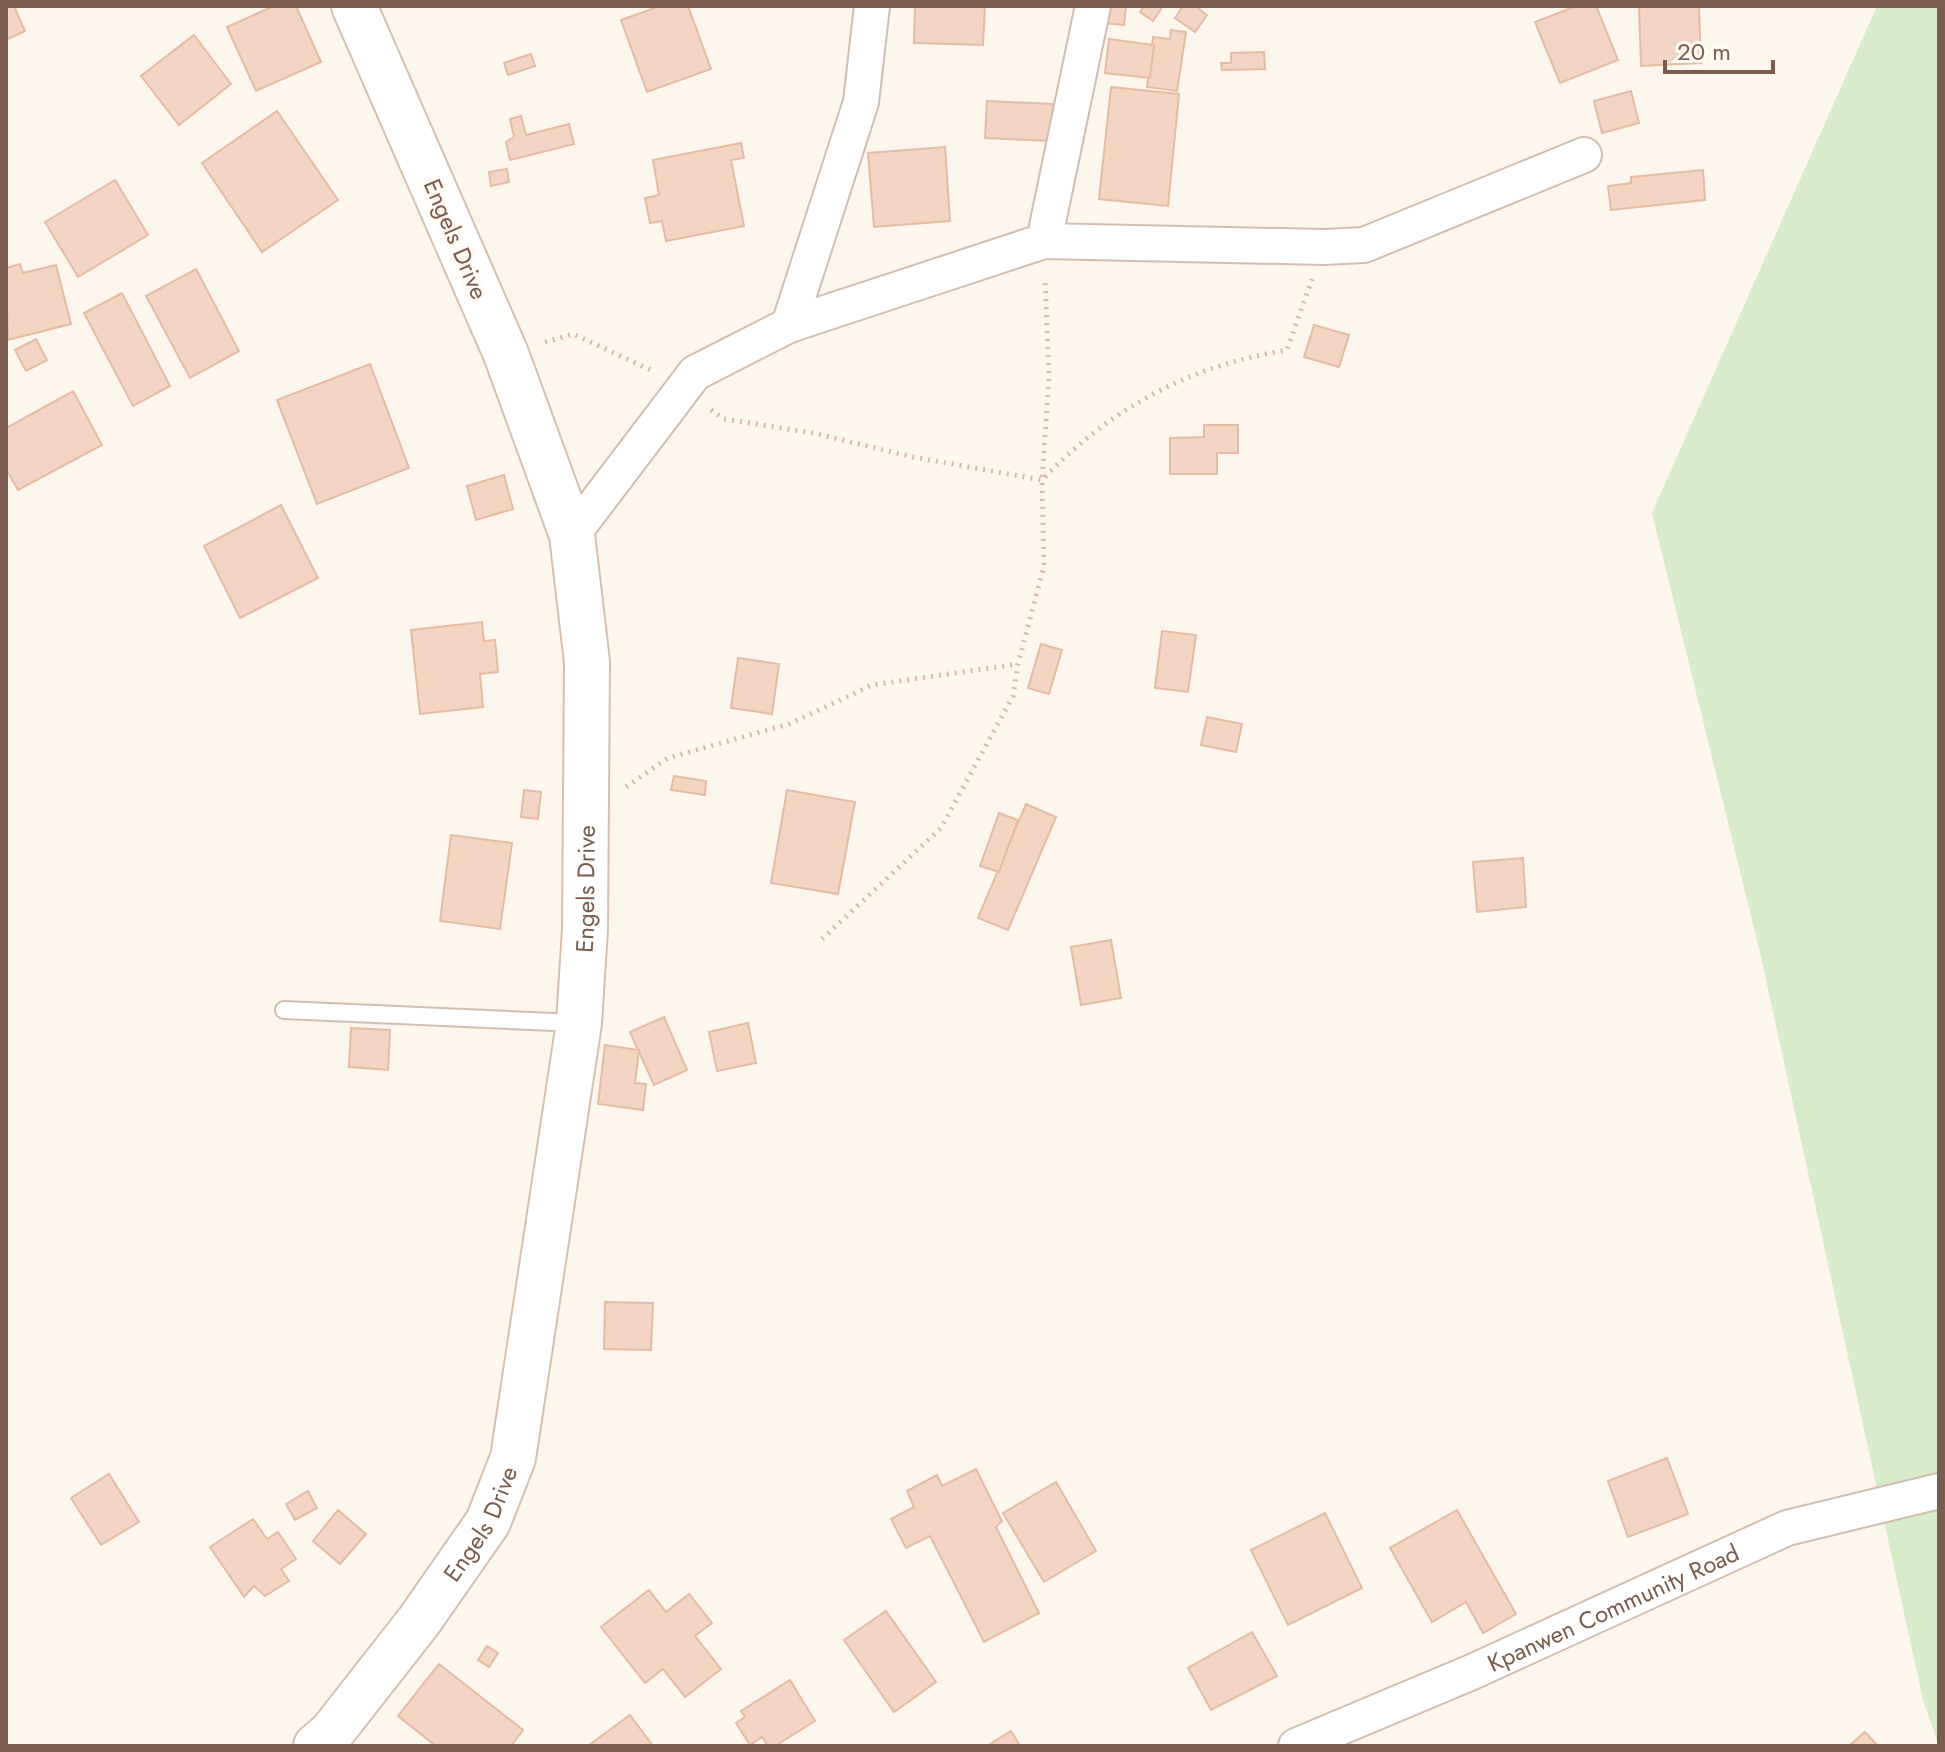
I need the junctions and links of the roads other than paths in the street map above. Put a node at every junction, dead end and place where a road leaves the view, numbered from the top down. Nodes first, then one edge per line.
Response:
1 (354, 6) edge
2 (872, 6) edge
3 (1093, 6) edge
4 (1584, 155) dead end
5 (1044, 241) junction
6 (789, 325) junction
7 (572, 535) junction
8 (284, 1010) dead end
9 (579, 1023) junction
10 (1939, 1491) edge
11 (330, 1741) edge
12 (1296, 1746) edge

1 - 7 street, Engels Drive
2 - 6 street
3 - 5 street
4 - 5 street
5 - 6 street
6 - 7 street
7 - 9 street, Engels Drive
8 - 9 lane
9 - 11 street, Engels Drive
10 - 12 street, Kpanwen Community Road

